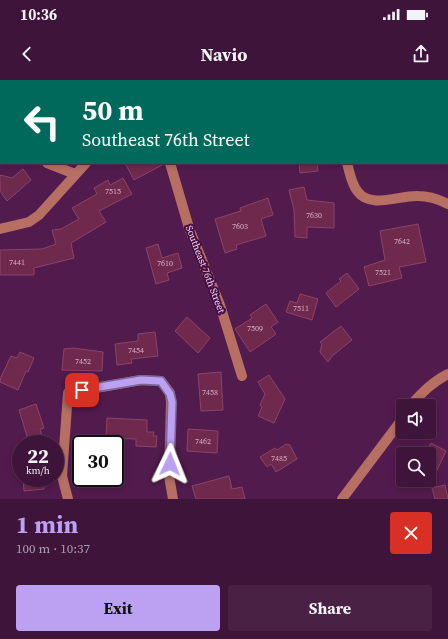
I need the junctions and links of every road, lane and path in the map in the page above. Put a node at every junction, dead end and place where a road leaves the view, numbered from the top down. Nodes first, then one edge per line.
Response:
1 (50, 164) edge
2 (85, 164) edge
3 (170, 164) edge
4 (347, 164) edge
5 (76, 174) junction
6 (448, 204) edge
7 (0, 229) edge
8 (448, 374) edge
9 (242, 376) dead end
10 (416, 399) edge
11 (396, 427) edge
12 (68, 499) edge
13 (173, 499) edge
14 (342, 499) edge

1 - 5 street
2 - 5 street
3 - 9 street, Southeast 76th Street
4 - 6 street
5 - 7 street
8 - 10 street
11 - 14 street
12 - 13 street

